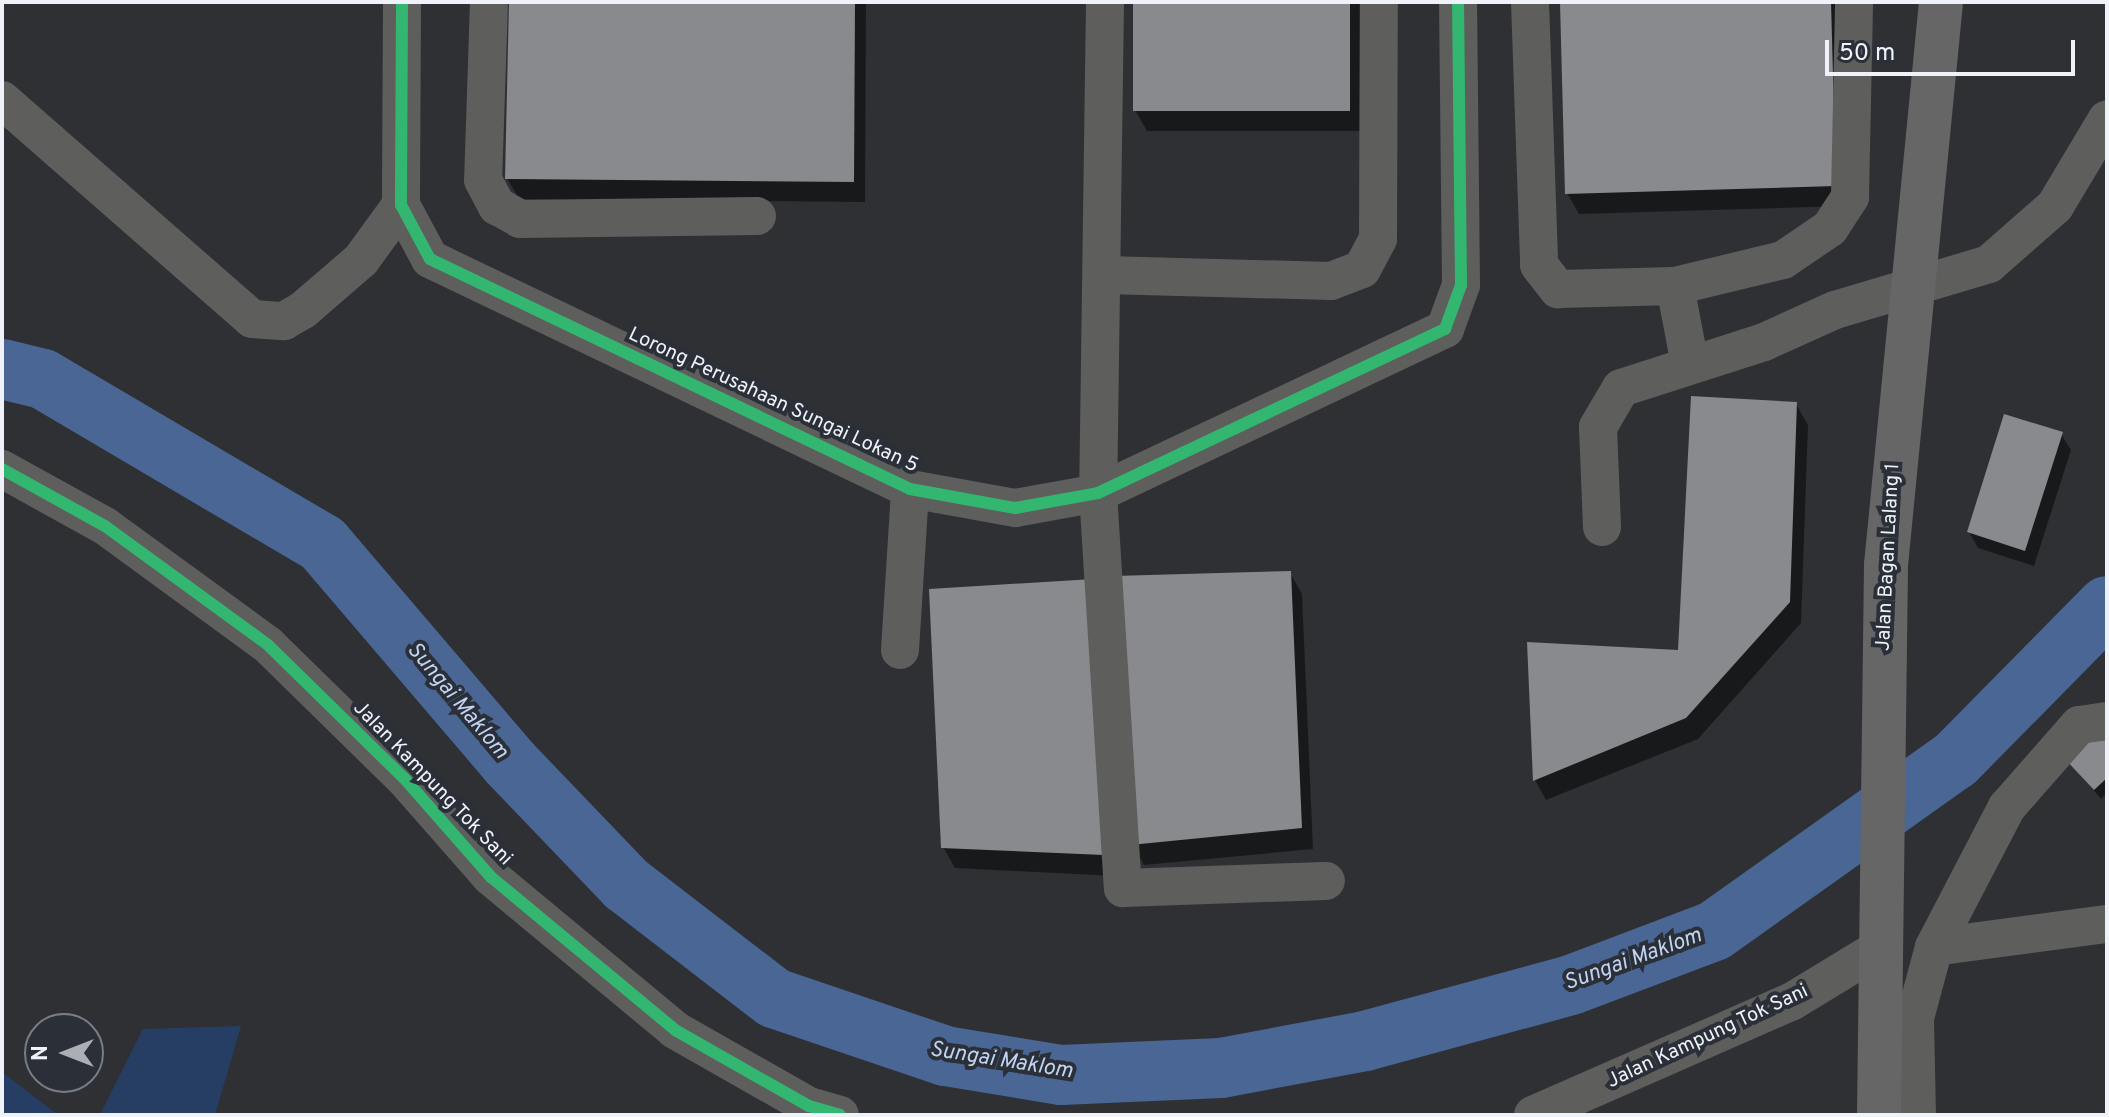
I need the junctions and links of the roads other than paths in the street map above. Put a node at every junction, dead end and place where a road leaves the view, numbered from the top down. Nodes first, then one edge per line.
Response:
1 (402, 2) edge
2 (489, 2) edge
3 (1105, 2) edge
4 (1379, 2) edge
5 (1458, 2) edge
6 (1530, 2) edge
7 (1854, 2) edge
8 (1941, 2) edge
9 (2, 100) edge
10 (2107, 119) edge
11 (401, 205) junction
12 (757, 216) dead end
13 (1104, 275) junction
14 (1913, 285) junction
15 (1675, 286) junction
16 (1690, 365) junction
17 (2, 469) edge
18 (910, 489) junction
19 (1098, 493) junction
20 (1602, 527) dead end
21 (900, 650) dead end
22 (2107, 721) edge
23 (1326, 881) dead end
24 (2107, 924) edge
25 (1878, 940) junction
26 (1934, 947) junction
27 (840, 1115) edge
28 (1533, 1115) edge
29 (1879, 1115) edge
30 (1917, 1115) edge

1 - 11 street, Lorong Perusahaan Sungai Lokan 5
2 - 12 street
3 - 13 street
4 - 13 street
5 - 19 street, Lorong Perusahaan Sungai Lokan 5
6 - 15 street
7 - 15 street
8 - 14 main road, Jalan Bagan Lalang 1
9 - 11 street
10 - 14 street
11 - 18 street, Lorong Perusahaan Sungai Lokan 5
13 - 19 street
14 - 16 street
14 - 25 main road, Jalan Bagan Lalang 1
15 - 16 street
16 - 20 street
17 - 27 street, Jalan Kampung Tok Sani
18 - 19 street, Lorong Perusahaan Sungai Lokan 5
18 - 21 street
19 - 23 street
22 - 26 street
24 - 26 street
25 - 28 street, Jalan Kampung Tok Sani
25 - 29 main road, Jalan Bagan Lalang 1
26 - 30 street

